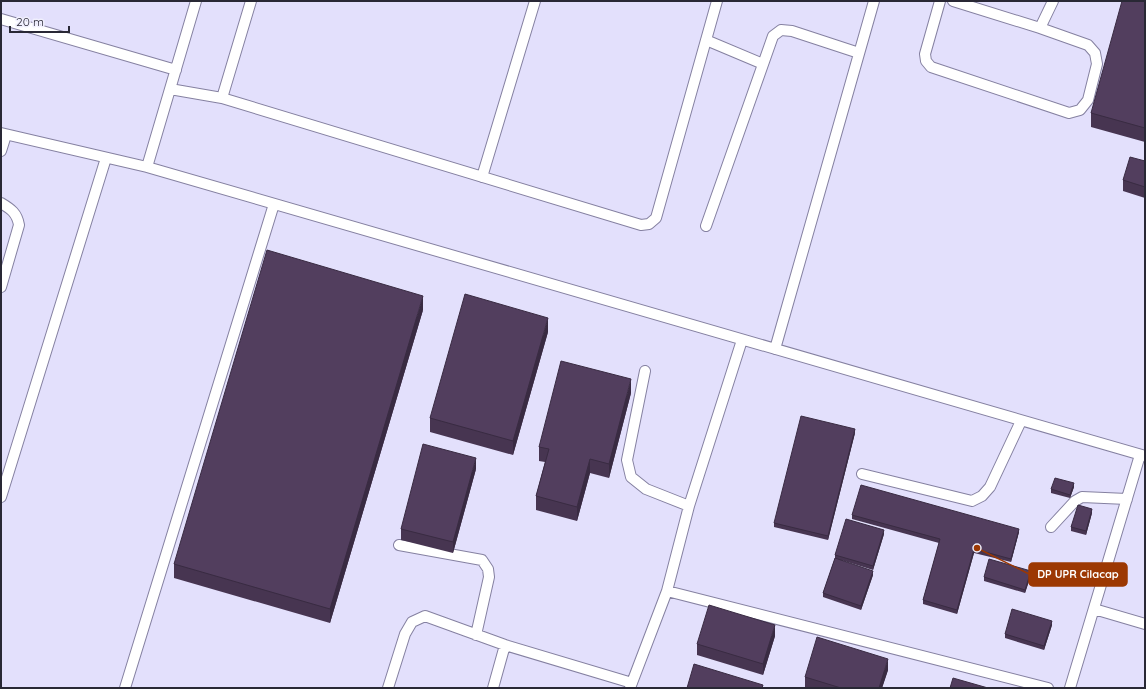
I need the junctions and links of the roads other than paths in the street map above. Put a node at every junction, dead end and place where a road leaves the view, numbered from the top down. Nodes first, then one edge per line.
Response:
1 (196, 1) edge
2 (251, 1) edge
3 (535, 1) edge
4 (717, 1) edge
5 (874, 1) edge
6 (940, 1) edge
7 (953, 1) edge
8 (1053, 1) edge
9 (1, 18) edge
10 (1040, 28) junction
11 (706, 40) junction
12 (859, 53) junction
13 (763, 64) junction
14 (176, 70) junction
15 (170, 89) junction
16 (222, 98) junction
17 (4, 134) edge
18 (1, 152) edge
19 (106, 158) junction
20 (147, 167) junction
21 (482, 177) junction
22 (1, 203) edge
23 (274, 204) junction
24 (706, 226) dead end
25 (1, 287) edge
26 (742, 340) junction
27 (774, 349) junction
28 (646, 371) dead end
29 (1021, 421) junction
30 (1143, 456) edge
31 (862, 474) dead end
32 (1, 497) edge
33 (1127, 499) junction
34 (689, 506) junction
35 (1051, 526) dead end
36 (399, 545) dead end
37 (667, 591) junction
38 (1094, 609) junction
39 (1145, 624) edge
40 (476, 635) junction
41 (505, 645) junction
42 (631, 686) edge
43 (125, 688) edge
44 (388, 688) edge
45 (493, 688) edge
46 (1048, 688) edge
47 (1070, 688) edge

1 - 14 lane
2 - 16 lane
3 - 21 lane
4 - 11 lane
5 - 12 lane
6 - 10 lane
7 - 10 lane
8 - 10 lane
9 - 14 lane
11 - 13 lane
11 - 21 lane
12 - 13 lane
12 - 27 lane
13 - 24 lane
14 - 15 lane
15 - 16 lane
15 - 20 lane
16 - 21 lane
17 - 18 lane
17 - 19 lane
19 - 20 lane
19 - 32 lane
20 - 23 lane
22 - 25 lane
23 - 26 lane
23 - 43 lane
26 - 27 lane
26 - 34 lane
27 - 29 lane
28 - 34 lane
29 - 30 lane
29 - 31 lane
30 - 33 lane
33 - 35 lane
33 - 38 lane
34 - 37 lane
36 - 40 lane
37 - 42 lane
37 - 46 lane
38 - 39 lane
38 - 47 lane
40 - 41 lane
40 - 44 lane
41 - 42 lane
41 - 45 lane

